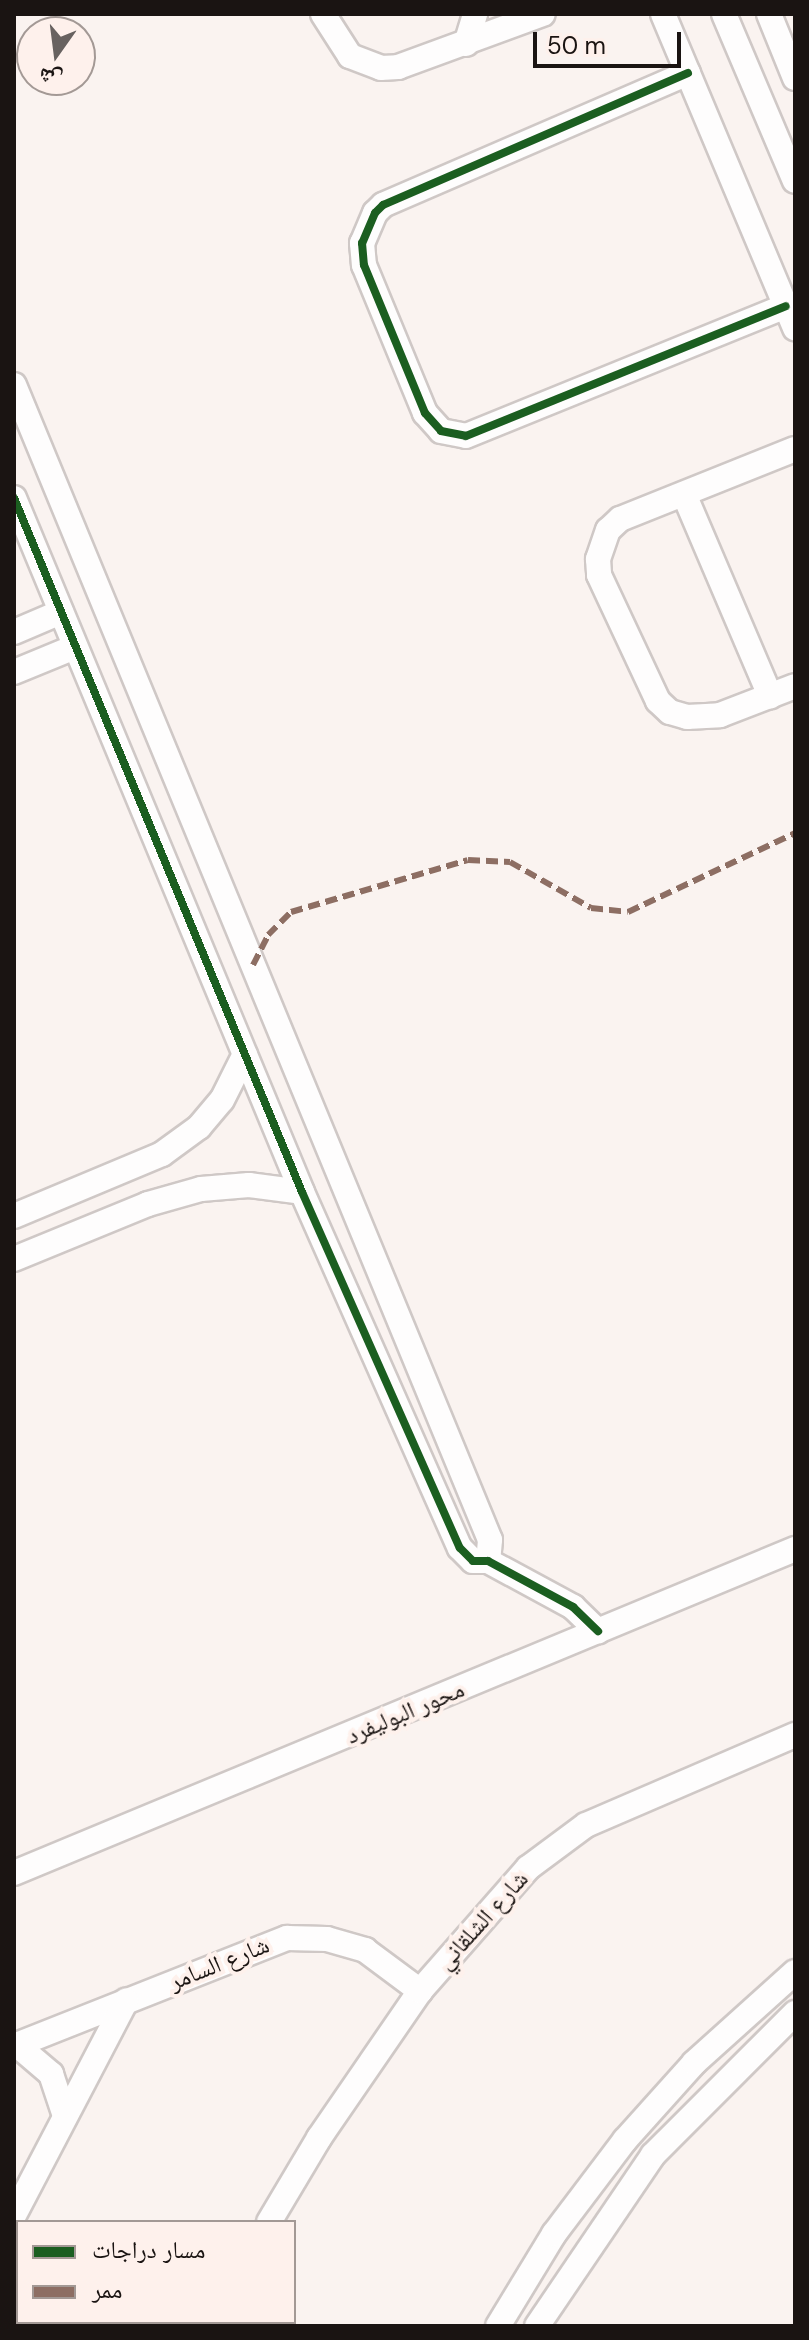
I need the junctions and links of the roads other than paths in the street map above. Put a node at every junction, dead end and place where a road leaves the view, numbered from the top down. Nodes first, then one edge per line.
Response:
1 (323, 14) edge
2 (475, 14) edge
3 (542, 14) edge
4 (663, 14) edge
5 (724, 14) edge
6 (769, 14) edge
7 (466, 44) junction
8 (688, 73) junction
9 (795, 78) edge
10 (795, 181) edge
11 (790, 317) edge
12 (14, 385) edge
13 (795, 449) edge
14 (684, 494) junction
15 (14, 498) edge
16 (61, 612) junction
17 (14, 632) edge
18 (75, 647) junction
19 (14, 672) edge
20 (795, 686) edge
21 (770, 696) junction
22 (175, 776) junction
23 (137, 790) junction
24 (245, 1054) junction
25 (302, 1192) junction
26 (14, 1216) edge
27 (14, 1259) edge
28 (795, 1549) edge
29 (488, 1561) junction
30 (598, 1631) junction
31 (795, 1735) edge
32 (14, 1873) edge
33 (795, 1972) edge
34 (420, 1991) junction
35 (126, 2001) junction
36 (795, 2013) edge
37 (16, 2046) edge
38 (65, 2116) junction
39 (14, 2215) edge
40 (270, 2220) edge
41 (498, 2326) edge
42 (537, 2326) edge

1 - 7 street
2 - 7 street
3 - 7 street
4 - 8 street
5 - 10 street
6 - 9 street
8 - 11 street
8 - 11 street
12 - 22 street
13 - 14 street
14 - 21 street
14 - 21 street
15 - 16 street
16 - 17 street
16 - 18 street
18 - 19 street
18 - 23 street
20 - 21 street
22 - 23 street
22 - 29 street
23 - 24 street
24 - 25 street
24 - 26 street
25 - 27 street
25 - 29 street
28 - 30 street, محور البوليفرد
29 - 30 street
30 - 32 street, محور البوليفرد
31 - 34 street, شارع الشلقاني
33 - 41 street
34 - 35 street, شارع السامر
34 - 40 street, شارع الشلقاني
35 - 37 street, شارع السامر
35 - 38 street
36 - 42 street
37 - 38 street
38 - 39 street

